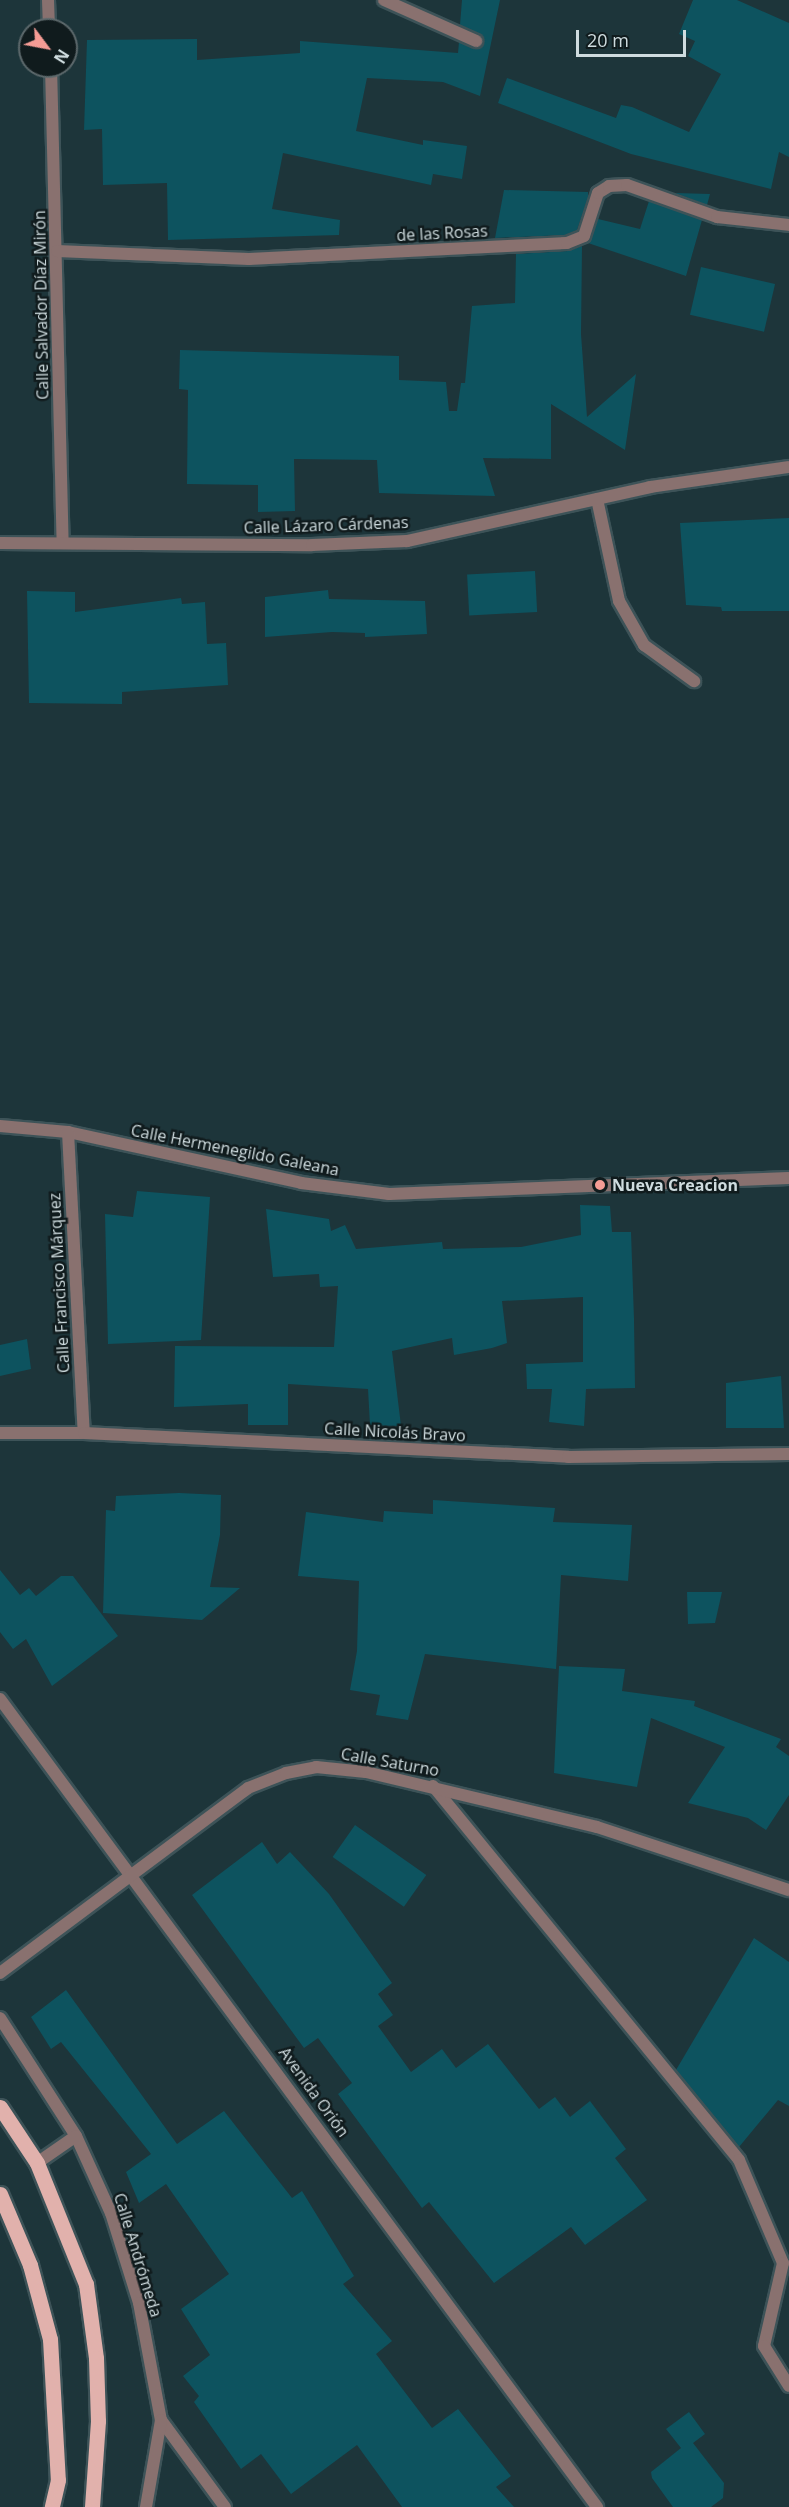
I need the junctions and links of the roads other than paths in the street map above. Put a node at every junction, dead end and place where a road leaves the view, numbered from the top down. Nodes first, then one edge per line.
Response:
1 (48, 0) edge
2 (384, 0) edge
3 (49, 18) edge
4 (476, 41) dead end
5 (51, 78) edge
6 (789, 225) edge
7 (57, 251) junction
8 (789, 467) edge
9 (597, 499) junction
10 (0, 543) edge
11 (63, 543) junction
12 (694, 681) dead end
13 (0, 1126) edge
14 (68, 1132) junction
15 (789, 1178) edge
16 (0, 1433) edge
17 (84, 1433) junction
18 (789, 1454) edge
19 (0, 1699) edge
20 (433, 1786) junction
21 (133, 1874) junction
22 (789, 1890) edge
23 (0, 1973) edge
24 (0, 2018) edge
25 (0, 2108) edge
26 (76, 2136) junction
27 (37, 2163) junction
28 (0, 2194) edge
29 (789, 2386) edge
30 (161, 2420) junction
31 (52, 2507) edge
32 (92, 2507) edge
33 (146, 2507) edge
34 (225, 2507) edge
35 (597, 2507) edge

1 - 3 street
2 - 4 street
5 - 7 street, Calle Salvador Díaz Mirón
6 - 7 street, de las Rosas
7 - 11 street, Calle Salvador Díaz Mirón
8 - 9 street, Calle Lázaro Cárdenas
9 - 11 street, Calle Lázaro Cárdenas
9 - 12 street
10 - 11 street, Calle Lázaro Cárdenas
13 - 14 street, Calle Hermenegildo Galeana
14 - 15 street, Calle Hermenegildo Galeana
14 - 17 street, Calle Francisco Márquez
16 - 17 street, Calle Nicolás Bravo
17 - 18 street, Calle Nicolás Bravo
19 - 21 street, Avenida Orión
20 - 21 street, Calle Saturno
20 - 22 street, Calle Saturno
20 - 29 street
21 - 23 street, Calle Saturno
21 - 35 street, Avenida Orión
24 - 26 street, Calle Andrómeda
25 - 27 main road
26 - 27 street
26 - 30 street, Calle Andrómeda
27 - 32 main road
28 - 31 main road
30 - 33 street
30 - 34 street, Calle Andrómeda

